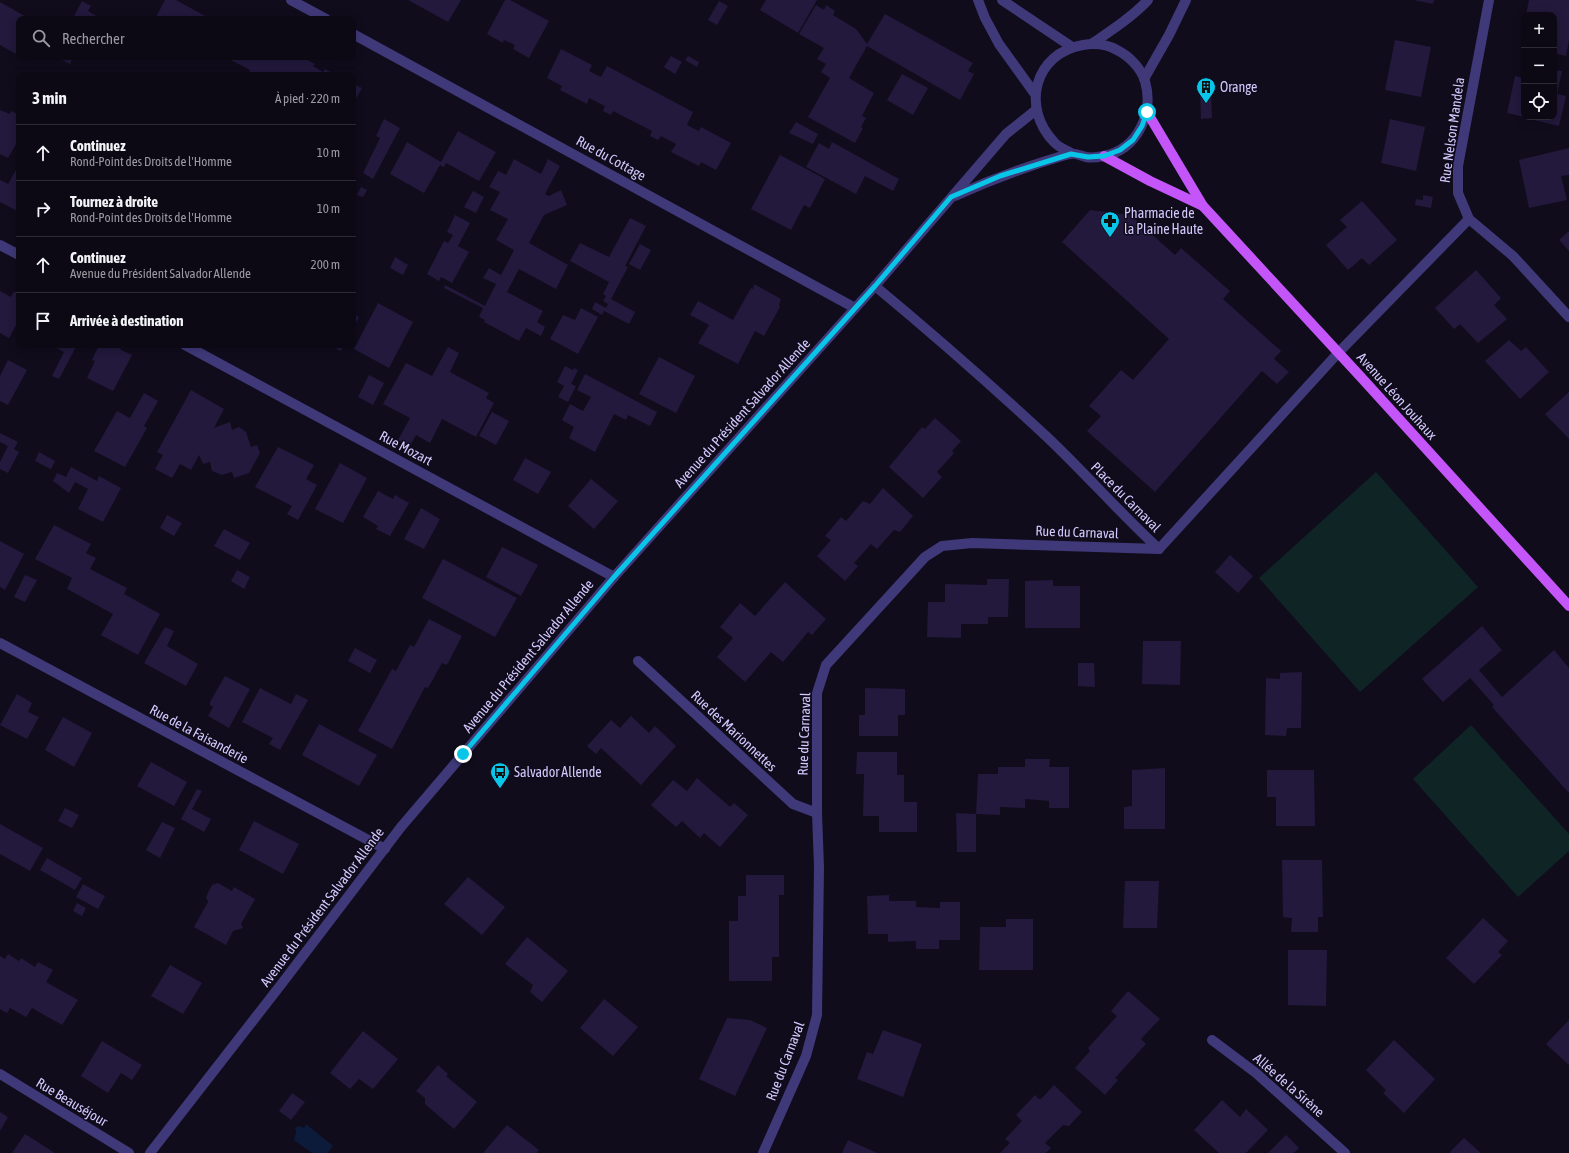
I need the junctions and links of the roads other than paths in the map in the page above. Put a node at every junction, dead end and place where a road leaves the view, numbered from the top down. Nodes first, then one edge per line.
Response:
1 (291, 0) edge
2 (978, 0) edge
3 (1002, 0) edge
4 (1148, 0) edge
5 (1186, 0) edge
6 (1488, 0) edge
7 (320, 16) edge
8 (356, 36) edge
9 (1093, 44) junction
10 (1072, 47) junction
11 (1144, 79) junction
12 (1035, 94) junction
13 (1036, 110) junction
14 (1147, 112) junction
15 (1071, 154) junction
16 (1104, 156) junction
17 (951, 197) junction
18 (1203, 206) junction
19 (1469, 219) junction
20 (0, 245) edge
21 (16, 254) edge
22 (875, 286) junction
23 (855, 308) junction
24 (1569, 317) edge
25 (191, 348) edge
26 (1338, 352) junction
27 (1159, 549) junction
28 (614, 577) junction
29 (1569, 606) edge
30 (0, 643) edge
31 (638, 661) dead end
32 (816, 814) junction
33 (385, 849) junction
34 (1212, 1040) dead end
35 (0, 1074) edge
36 (129, 1153) edge
37 (150, 1153) edge
38 (763, 1153) edge
39 (1345, 1153) edge

1 - 7 street
2 - 12 street
3 - 10 street
4 - 9 street
5 - 11 street
6 - 19 street, Rue Nelson Mandela
8 - 23 street, Rue du Cottage
9 - 10 street
9 - 11 street
10 - 12 street
11 - 14 street
12 - 13 street
13 - 15 street
13 - 17 street, Avenue du Président Salvador Allende
14 - 16 street
14 - 18 main road, Avenue Léon Jouhaux
15 - 16 street
15 - 17 street, Avenue du Président Salvador Allende
16 - 18 main road, Avenue Léon Jouhaux
17 - 22 street, Avenue du Président Salvador Allende
18 - 26 main road, Avenue Léon Jouhaux
19 - 24 street, Rue Nelson Mandela
19 - 26 street, Place du Carnaval
20 - 21 street
22 - 23 street, Avenue du Président Salvador Allende
22 - 27 street, Place du Carnaval
23 - 28 street, Avenue du Président Salvador Allende
25 - 28 street, Rue Mozart
26 - 27 street, Place du Carnaval
26 - 29 main road, Avenue Léon Jouhaux
27 - 32 street, Rue du Carnaval
28 - 33 street, Avenue du Président Salvador Allende
30 - 33 street, Rue de la Faisanderie
31 - 32 street, Rue des Marionnettes
32 - 38 street, Rue du Carnaval
33 - 37 street, Avenue du Président Salvador Allende
34 - 39 street, Allée de la Sirène
35 - 36 street, Rue Beauséjour

